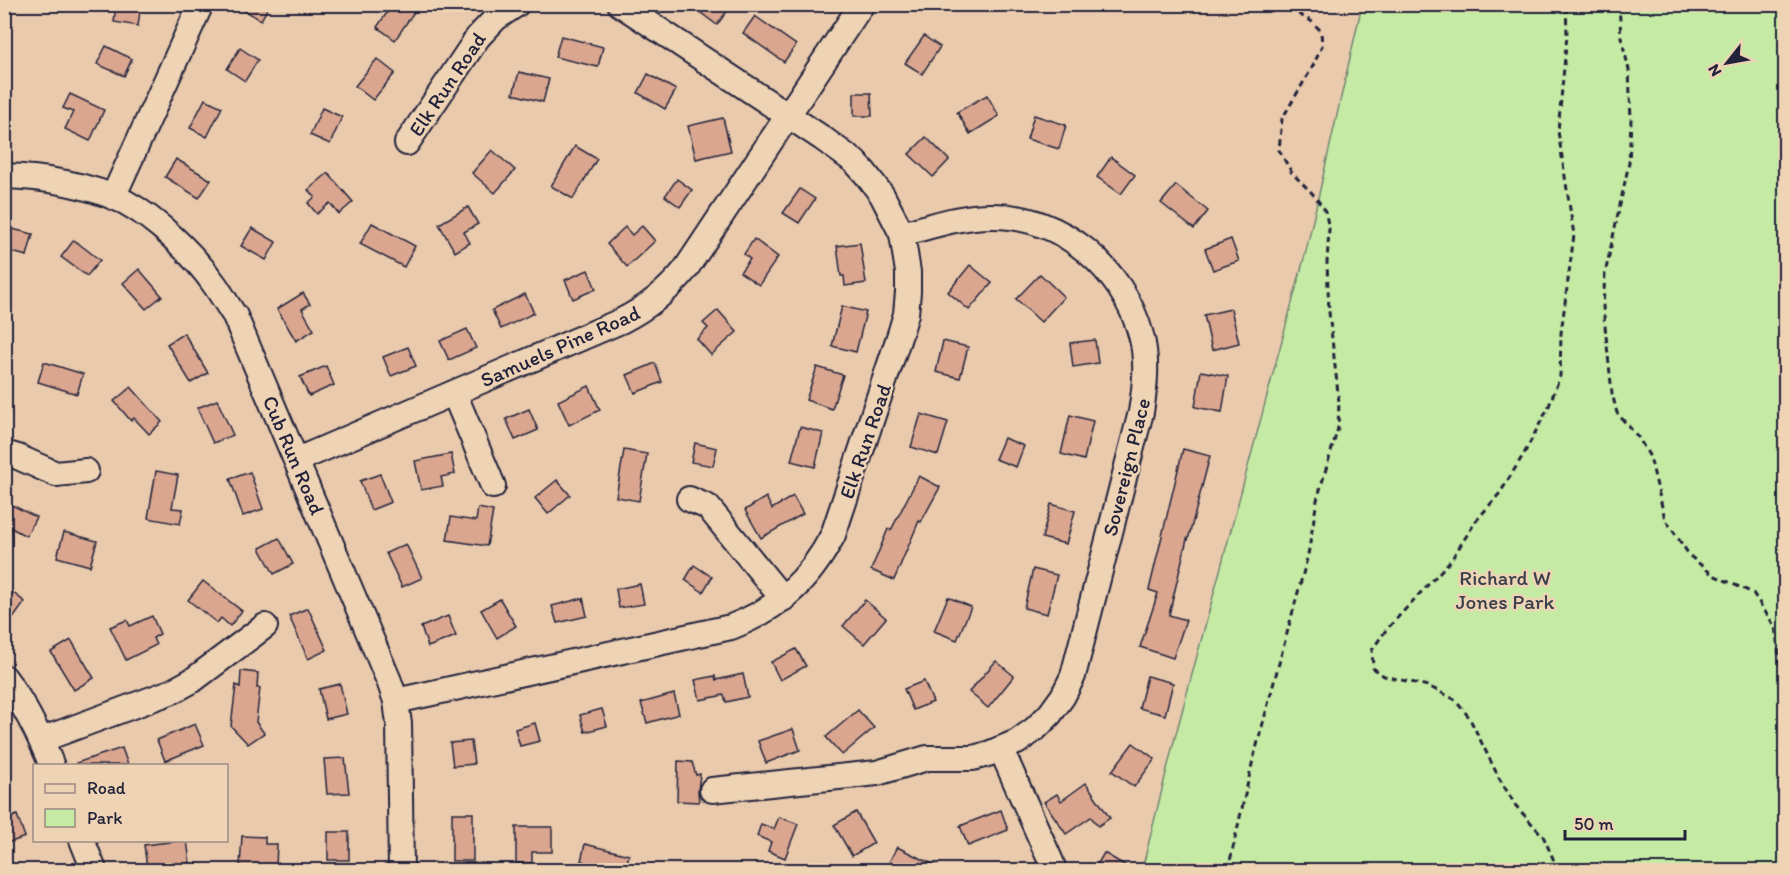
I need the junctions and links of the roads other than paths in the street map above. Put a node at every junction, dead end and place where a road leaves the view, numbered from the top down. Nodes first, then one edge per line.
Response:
1 (201, 4) edge
2 (517, 4) edge
3 (620, 4) edge
4 (862, 4) edge
5 (788, 116) junction
6 (407, 142) dead end
7 (4, 176) edge
8 (113, 197) junction
9 (902, 234) junction
10 (454, 393) junction
11 (4, 453) edge
12 (297, 460) junction
13 (86, 471) dead end
14 (493, 486) dead end
15 (689, 499) dead end
16 (783, 599) junction
17 (265, 626) dead end
18 (4, 677) edge
19 (396, 702) junction
20 (41, 740) junction
21 (1001, 748) junction
22 (52, 764) edge
23 (712, 790) dead end
24 (83, 842) edge
25 (1052, 864) dead end
26 (94, 870) edge
27 (400, 870) edge

1 - 8 street
2 - 6 street, Elk Run Road
3 - 5 street, Elk Run Road
4 - 5 street, Samuels Pine Road
5 - 9 street, Elk Run Road
5 - 10 street, Samuels Pine Road
7 - 8 street, Cub Run Road
8 - 12 street, Cub Run Road
9 - 16 street, Elk Run Road
9 - 21 street, Sovereign Place
10 - 12 street, Samuels Pine Road
10 - 14 street
11 - 13 street
12 - 19 street, Cub Run Road
15 - 16 street
16 - 19 street, Elk Run Road
17 - 20 street
18 - 20 street
19 - 27 street, Cub Run Road
20 - 22 street
21 - 23 street, Sovereign Place
21 - 25 street
24 - 26 street

